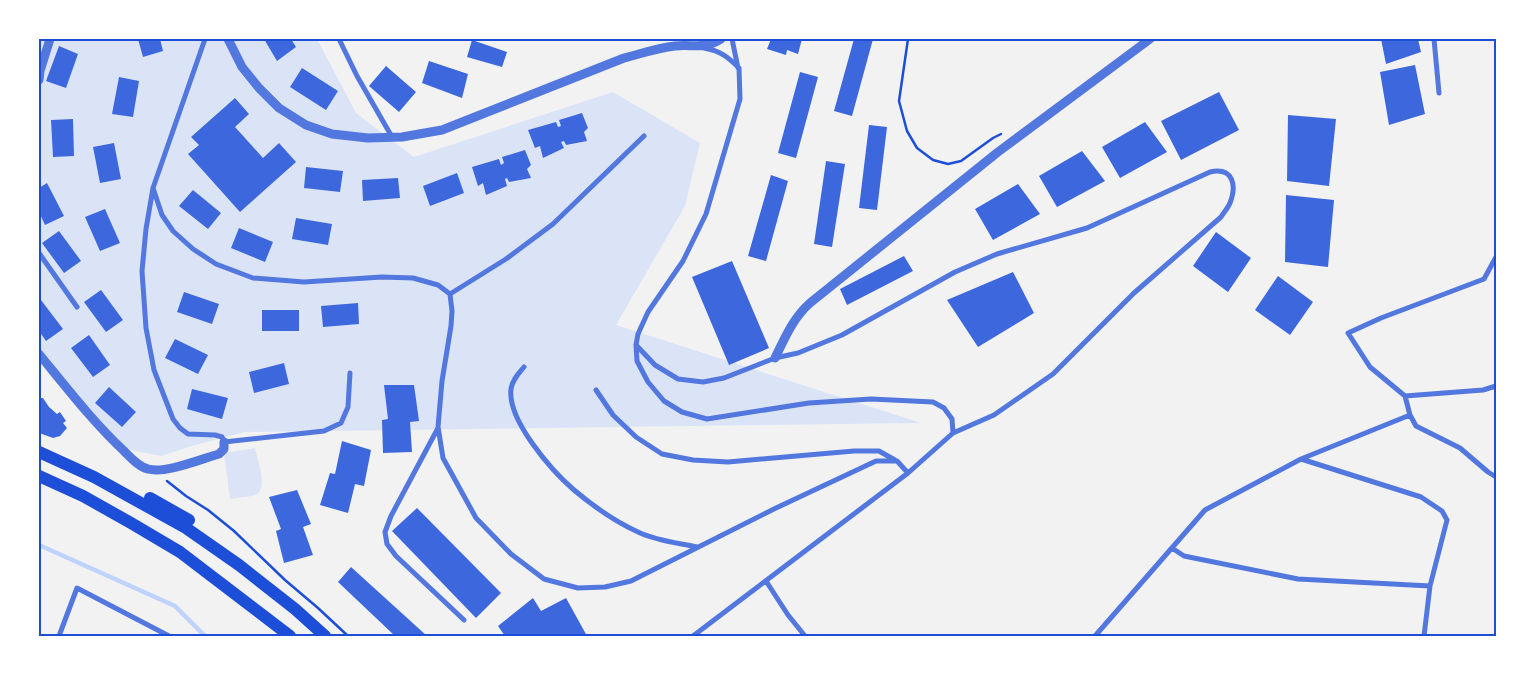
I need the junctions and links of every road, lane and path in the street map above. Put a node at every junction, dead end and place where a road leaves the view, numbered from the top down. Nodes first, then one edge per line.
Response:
1 (50, 39) edge
2 (205, 39) edge
3 (228, 39) edge
4 (339, 39) edge
5 (721, 39) edge
6 (732, 39) edge
7 (908, 39) edge
8 (1150, 39) edge
9 (1434, 39) edge
10 (700, 47) junction
11 (738, 68) junction
12 (39, 80) edge
13 (1439, 93) dead end
14 (644, 136) dead end
15 (392, 137) junction
16 (1016, 138) junction
17 (153, 188) junction
18 (39, 253) edge
19 (1496, 257) edge
20 (450, 294) junction
21 (77, 308) dead end
22 (636, 345) junction
23 (39, 354) edge
24 (775, 358) junction
25 (524, 367) dead end
26 (350, 373) dead end
27 (1496, 386) edge
28 (596, 390) dead end
29 (1405, 396) junction
30 (1410, 415) junction
31 (438, 427) junction
32 (953, 433) junction
33 (224, 442) junction
34 (39, 452) edge
35 (1300, 460) junction
36 (897, 461) junction
37 (154, 470) junction
38 (908, 473) junction
39 (39, 476) edge
40 (1496, 477) edge
41 (698, 547) junction
42 (1172, 548) junction
43 (766, 582) junction
44 (1430, 586) junction
45 (464, 620) dead end
46 (60, 636) edge
47 (169, 636) edge
48 (290, 636) edge
49 (325, 636) edge
50 (348, 636) edge
51 (693, 636) edge
52 (806, 636) edge
53 (1095, 636) edge
54 (1424, 636) edge

1 - 12 street
2 - 17 street
3 - 15 street
4 - 15 street
5 - 10 street
6 - 11 street
7 - 16 path
8 - 16 street
9 - 13 street
10 - 11 street
10 - 15 street
11 - 22 street
14 - 20 street
16 - 24 street
17 - 20 street
17 - 33 street
18 - 21 street
19 - 29 street
20 - 31 street
22 - 24 street
22 - 32 street
23 - 37 street
24 - 32 street
25 - 41 street
26 - 33 street
27 - 29 street
28 - 36 street
29 - 30 street
30 - 35 street
30 - 40 street
31 - 41 street
31 - 45 street
32 - 38 street
33 - 37 street
34 - 49 highway
35 - 42 street
35 - 44 street
36 - 38 street
36 - 41 street
37 - 50 path
38 - 43 street
39 - 48 highway
42 - 44 street
42 - 53 street
43 - 51 street
43 - 52 street
44 - 54 street
46 - 47 street

